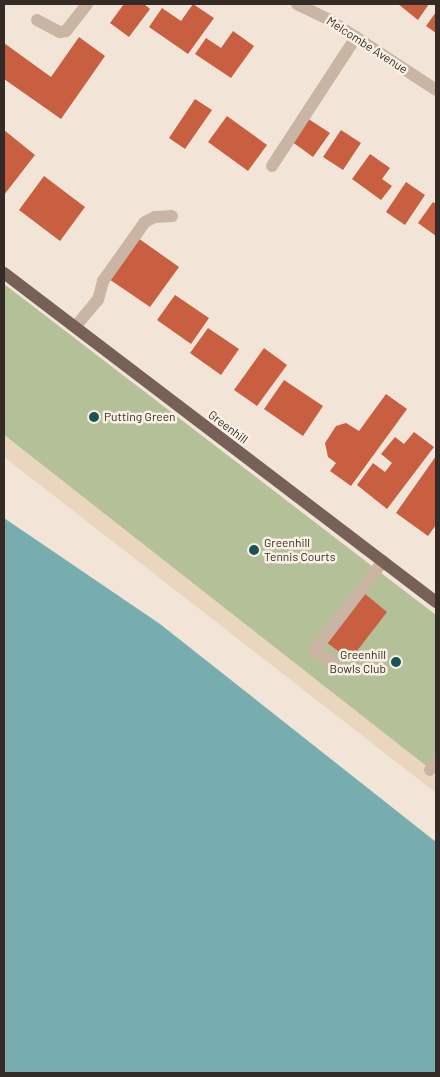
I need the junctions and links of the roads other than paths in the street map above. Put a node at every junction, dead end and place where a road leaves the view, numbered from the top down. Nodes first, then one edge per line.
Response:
1 (87, 4) edge
2 (297, 4) edge
3 (37, 20) dead end
4 (356, 38) junction
5 (436, 90) edge
6 (272, 166) dead end
7 (172, 216) dead end
8 (4, 273) edge
9 (75, 327) junction
10 (383, 562) junction
11 (436, 602) edge
12 (340, 669) dead end

1 - 3 street
2 - 4 street, Melcombe Avenue
4 - 5 street, Melcombe Avenue
4 - 6 street
7 - 9 street
8 - 9 main road, Greenhill
9 - 10 main road, Greenhill
10 - 11 main road, Greenhill
10 - 12 street

